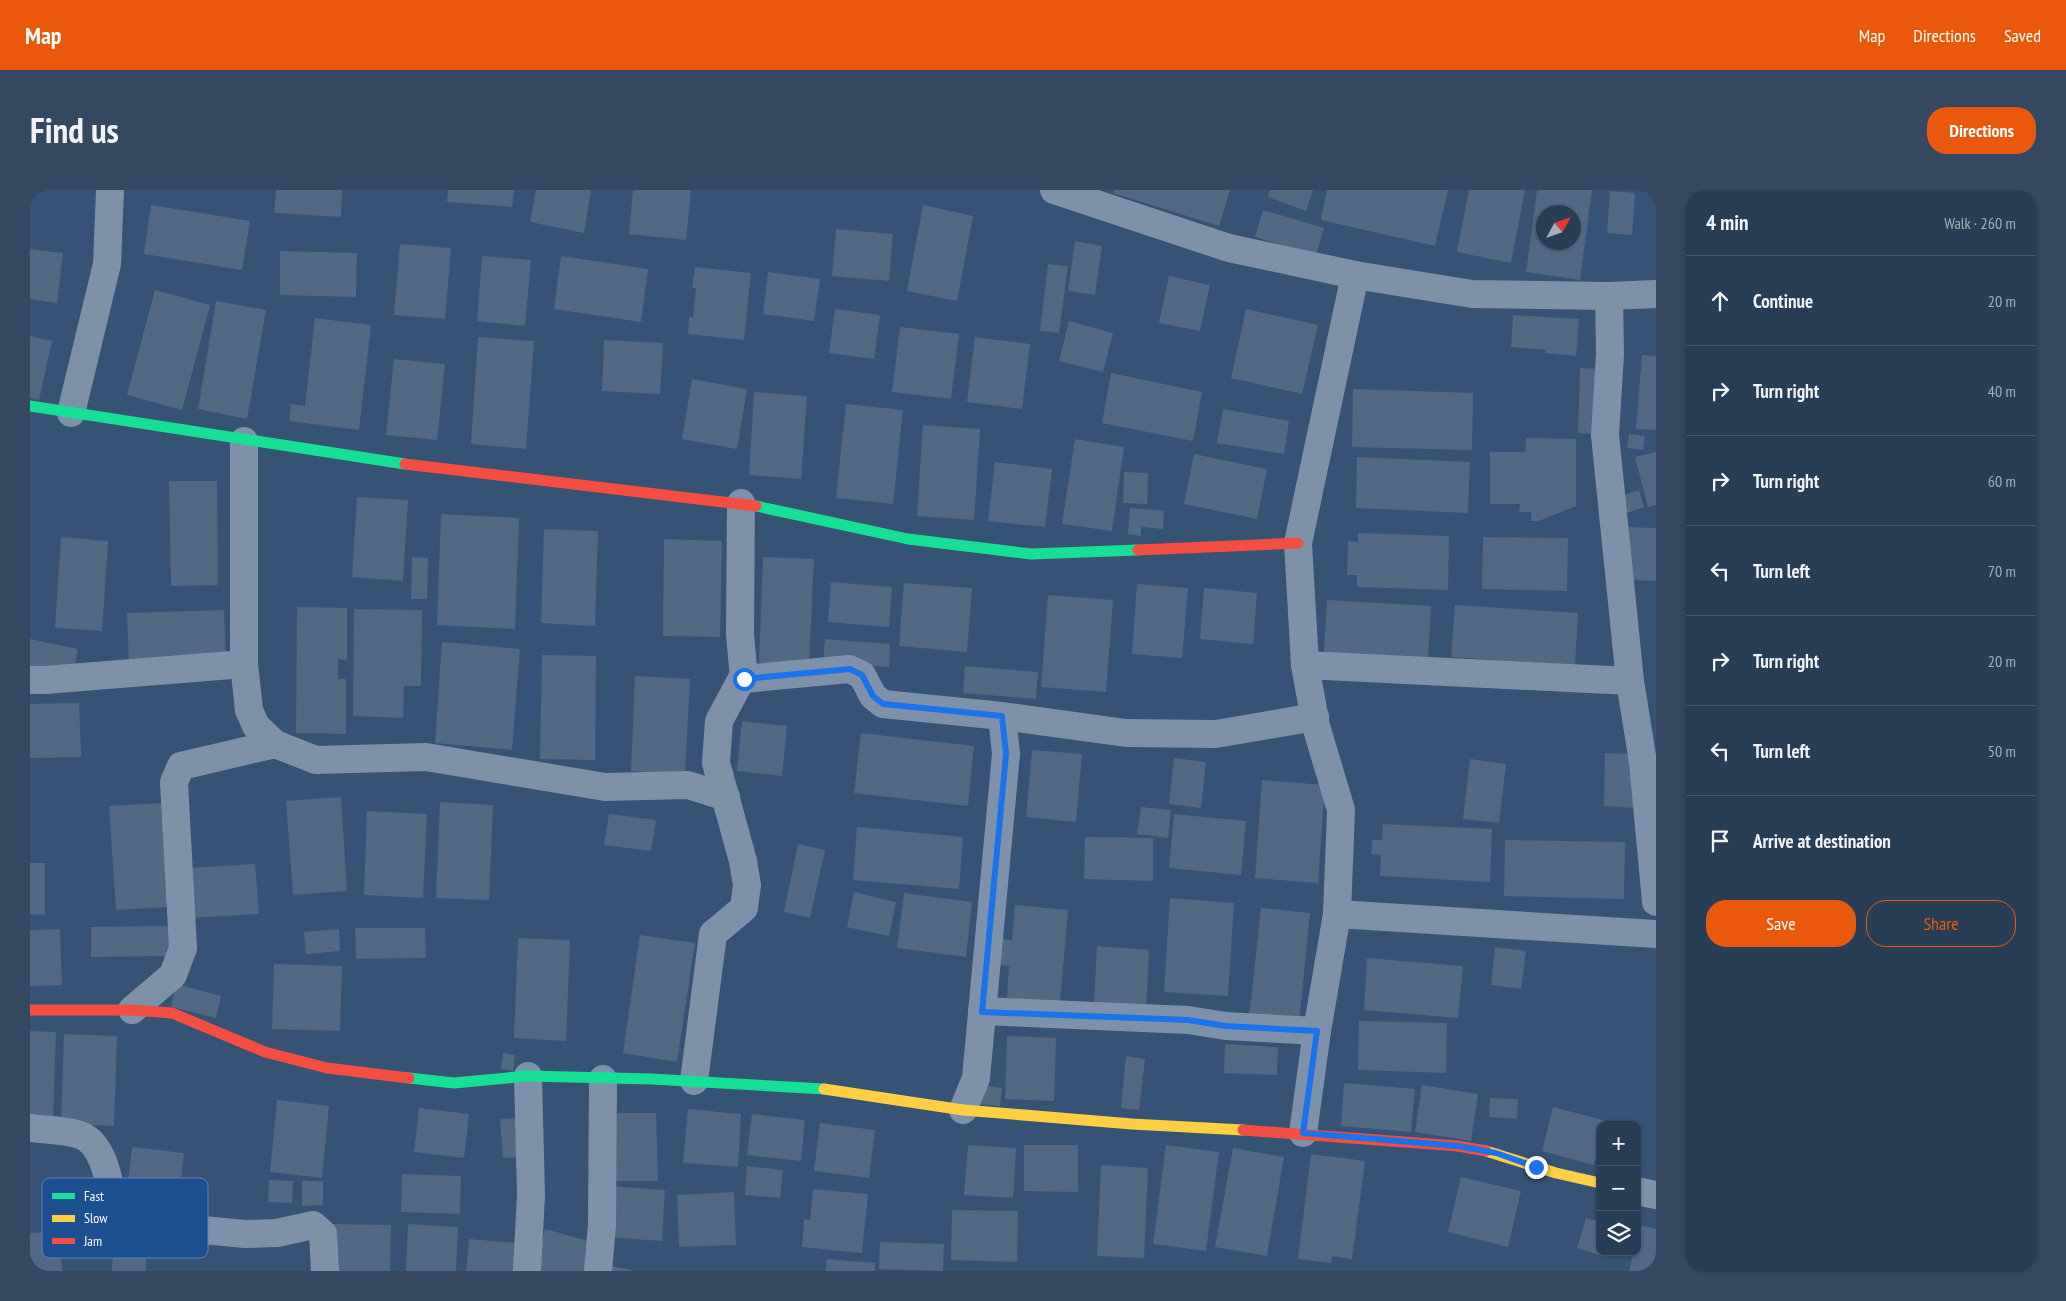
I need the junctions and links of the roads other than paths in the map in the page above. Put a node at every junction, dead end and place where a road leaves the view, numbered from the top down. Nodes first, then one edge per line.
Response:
1 (110, 190) edge
2 (1054, 190) edge
3 (1355, 275) junction
4 (1656, 294) edge
5 (1608, 296) junction
6 (30, 406) edge
7 (71, 413) junction
8 (244, 441) junction
9 (741, 503) junction
10 (1298, 543) junction
11 (244, 664) junction
12 (1305, 665) junction
13 (744, 679) junction
14 (30, 680) edge
15 (1630, 681) junction
16 (1002, 716) junction
17 (1314, 717) junction
18 (275, 744) junction
19 (726, 797) junction
20 (1656, 902) edge
21 (1338, 914) junction
22 (1656, 934) edge
23 (30, 1010) edge
24 (132, 1010) junction
25 (982, 1012) junction
26 (1317, 1031) junction
27 (528, 1076) junction
28 (602, 1079) junction
29 (694, 1081) junction
30 (963, 1110) junction
31 (30, 1128) edge
32 (1303, 1133) junction
33 (108, 1178) edge
34 (1596, 1182) edge
35 (1641, 1192) edge
36 (1656, 1196) edge
37 (208, 1230) edge
38 (324, 1271) edge
39 (527, 1271) edge
40 (598, 1271) edge

1 - 7 street
2 - 3 street
3 - 5 street
3 - 10 street
4 - 5 street
5 - 15 street
6 - 7 street
7 - 8 street
8 - 9 street
8 - 11 street
9 - 10 street
9 - 13 street
10 - 12 street
11 - 14 street
11 - 18 street
12 - 15 street
12 - 17 street
13 - 16 street
13 - 19 street
15 - 20 street
16 - 17 street
16 - 25 street
17 - 21 street
18 - 19 street
18 - 24 street
19 - 29 street
21 - 22 street
21 - 26 street
23 - 24 street
24 - 27 street
25 - 26 street
25 - 30 street
26 - 32 street
27 - 28 street
27 - 39 street
28 - 29 street
28 - 40 street
29 - 30 street
30 - 32 street
31 - 33 street
32 - 34 street
35 - 36 street
37 - 38 street

